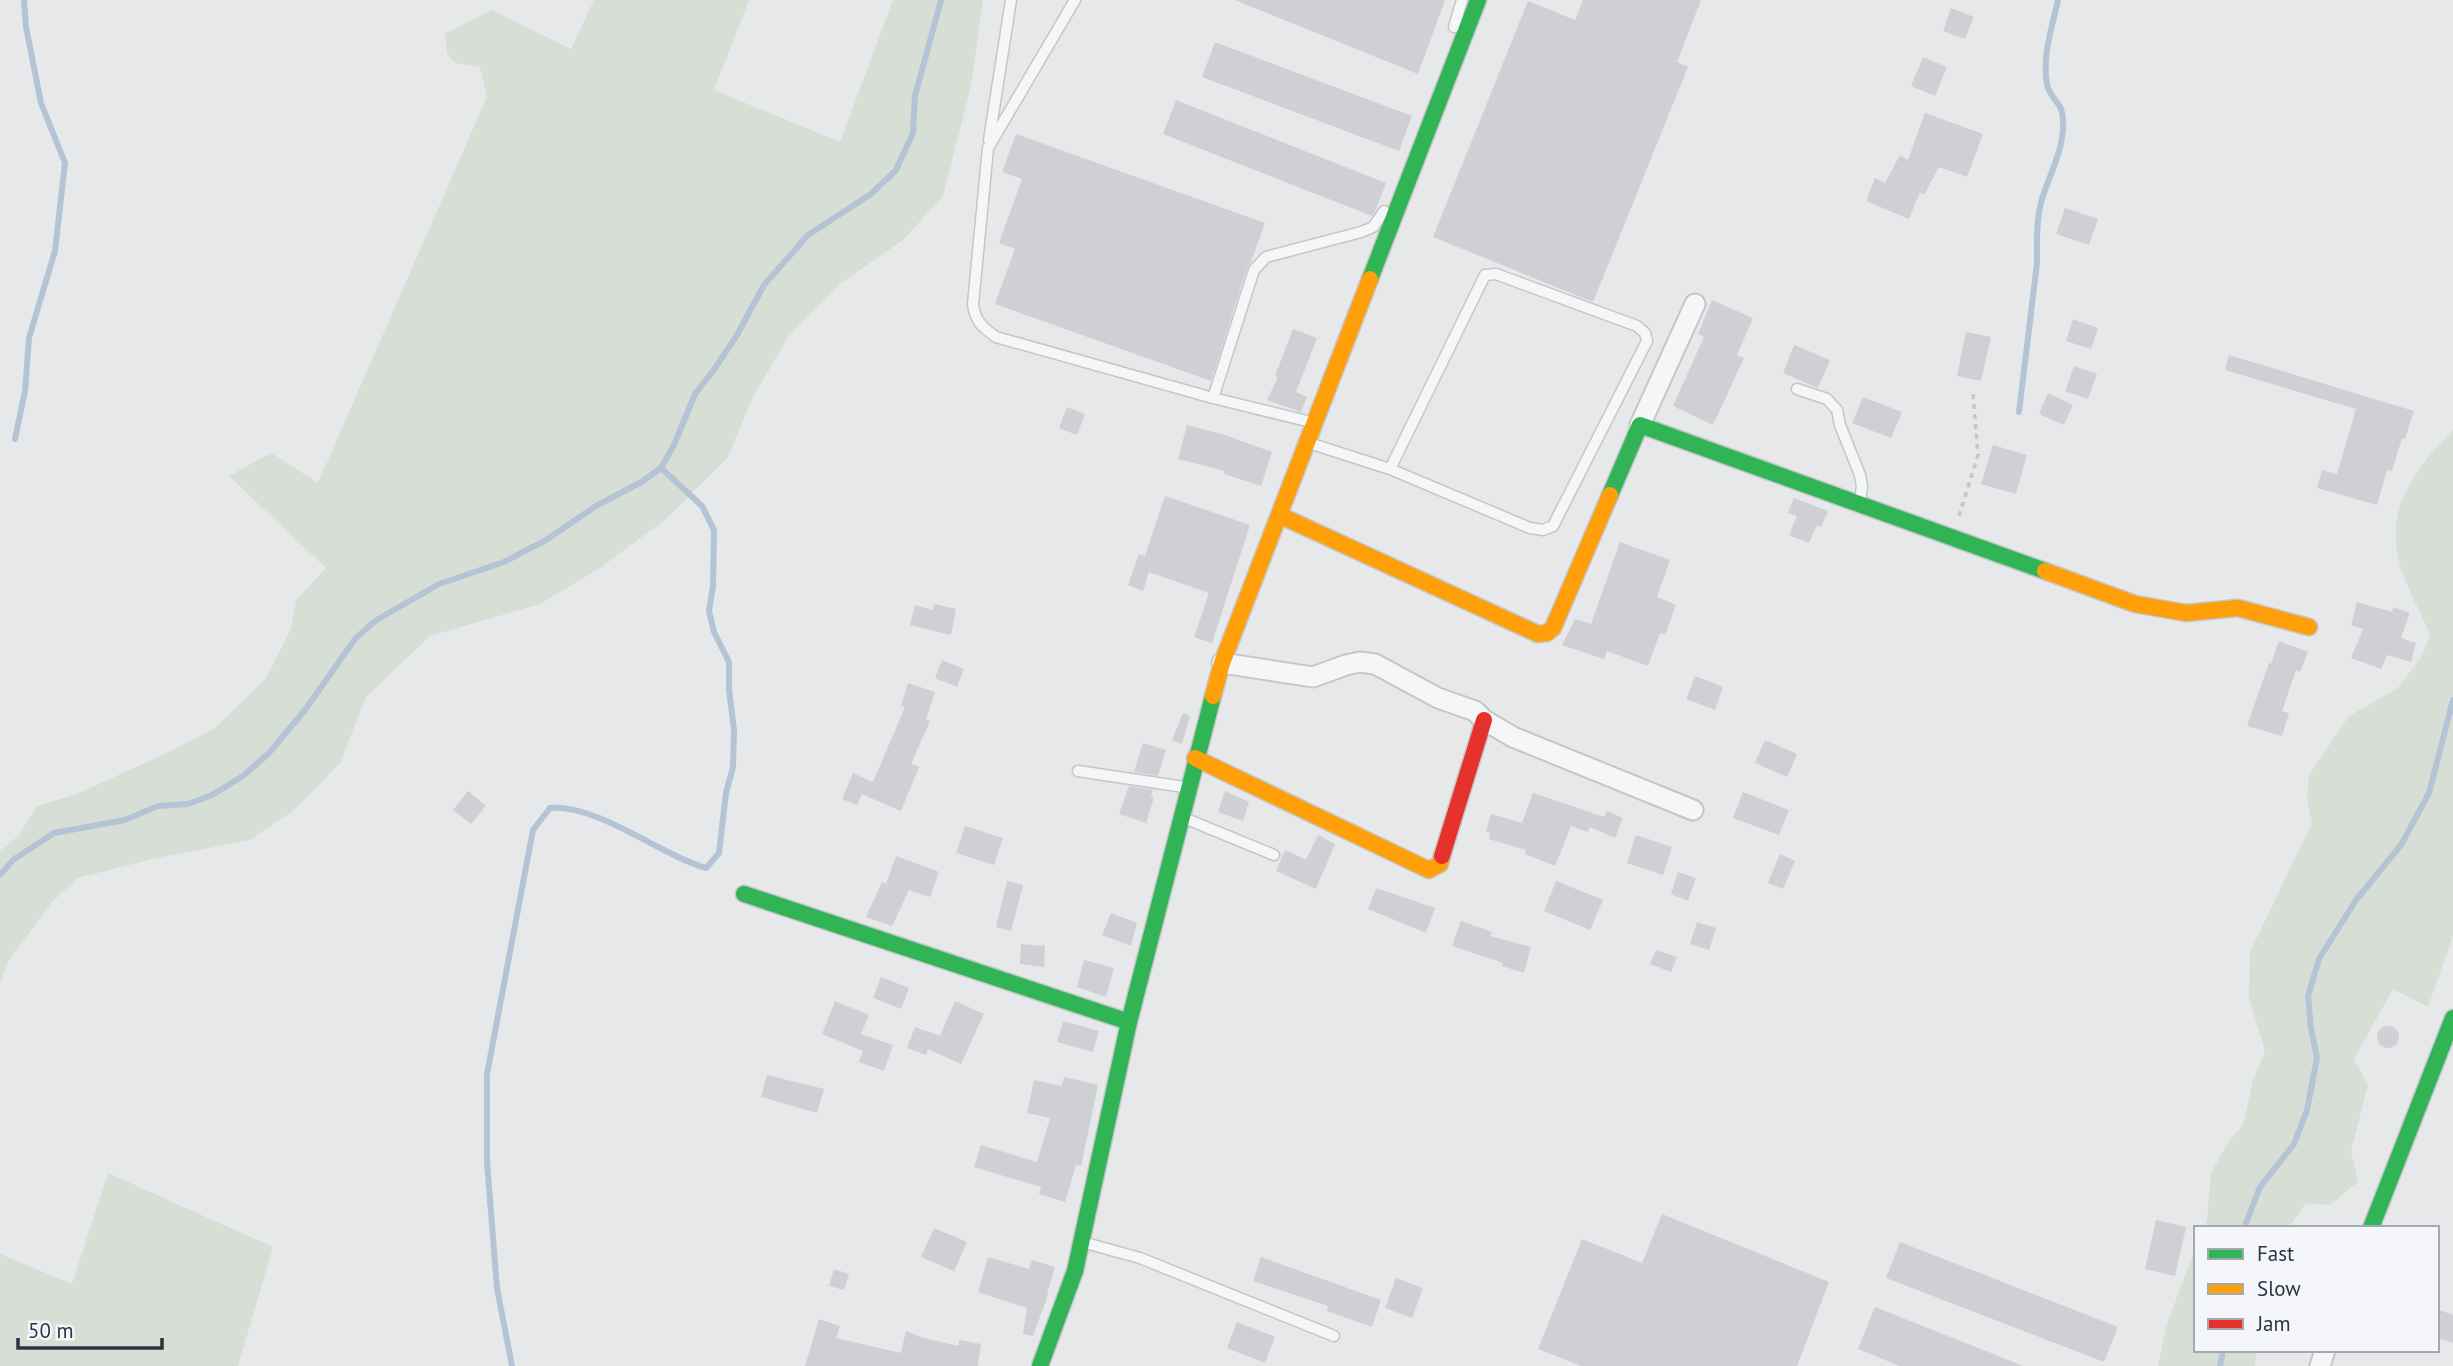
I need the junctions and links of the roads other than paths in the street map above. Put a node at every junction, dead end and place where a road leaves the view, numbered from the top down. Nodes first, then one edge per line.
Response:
1 (1011, 0) edge
2 (1075, 0) edge
3 (1462, 0) edge
4 (1478, 0) edge
5 (1451, 35) dead end
6 (1448, 47) dead end
7 (988, 148) junction
8 (1392, 191) dead end
9 (1387, 203) dead end
10 (1695, 304) dead end
11 (1797, 389) dead end
12 (1213, 398) junction
13 (1315, 423) junction
14 (1640, 425) junction
15 (1307, 443) junction
16 (1390, 469) junction
17 (1860, 505) junction
18 (1279, 515) junction
19 (2309, 626) dead end
20 (1222, 663) junction
21 (1484, 720) junction
22 (1195, 758) junction
23 (1078, 771) dead end
24 (1188, 787) junction
25 (1693, 810) dead end
26 (1180, 817) junction
27 (1274, 855) dead end
28 (744, 894) dead end
29 (2453, 1018) edge
30 (1129, 1022) junction
31 (2372, 1226) edge
32 (1082, 1242) junction
33 (1334, 1336) dead end
34 (1040, 1366) edge

1 - 7 lane
2 - 7 lane
3 - 5 lane
4 - 13 street
6 - 8 lane
7 - 12 lane
9 - 12 lane
10 - 14 street
11 - 17 lane
12 - 13 lane
13 - 15 street
14 - 17 street
14 - 18 street
15 - 16 lane
15 - 18 street
16 - 16 lane
17 - 19 street
18 - 20 street
20 - 21 street
20 - 22 street
21 - 22 street
21 - 25 street
22 - 24 street
23 - 24 lane
24 - 26 street
26 - 27 lane
26 - 30 street
28 - 30 street
29 - 31 street
30 - 32 street
32 - 33 lane
32 - 34 street

